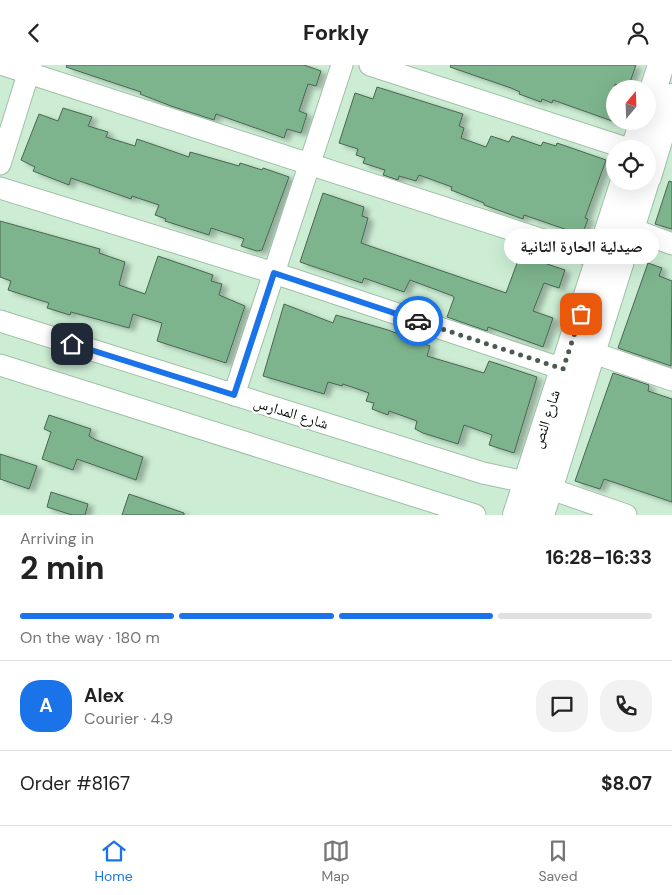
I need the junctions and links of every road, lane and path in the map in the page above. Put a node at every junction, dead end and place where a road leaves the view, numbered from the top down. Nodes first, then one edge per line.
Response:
1 (4, 65) edge
2 (342, 65) edge
3 (370, 65) edge
4 (661, 65) edge
5 (30, 69) edge
6 (666, 101) edge
7 (606, 142) edge
8 (656, 143) edge
9 (0, 164) edge
10 (308, 164) junction
11 (0, 188) edge
12 (621, 190) edge
13 (643, 190) edge
14 (630, 228) junction
15 (672, 244) edge
16 (599, 257) junction
17 (274, 273) junction
18 (0, 321) edge
19 (591, 352) junction
20 (0, 365) edge
21 (563, 369) junction
22 (672, 381) edge
23 (234, 395) junction
24 (537, 485) junction
25 (475, 515) edge
26 (516, 515) edge
27 (541, 515) edge
28 (626, 515) edge

1 - 5 street
2 - 10 street
3 - 7 street
4 - 6 main road
5 - 9 street
5 - 10 street
6 - 8 main road
10 - 16 street
10 - 17 street
11 - 17 street
12 - 16 main road, شارع النص
13 - 14 main road, شارع النص
14 - 15 street
14 - 19 main road, شارع النص
16 - 21 main road, شارع النص
17 - 21 street
17 - 23 street
18 - 23 street, شارع المدارس
19 - 22 street
19 - 24 main road, شارع النص
20 - 25 street
21 - 24 main road, شارع النص
23 - 24 street, شارع المدارس
24 - 26 main road, شارع النص
24 - 27 main road, شارع النص
24 - 28 street, شارع المدارس

